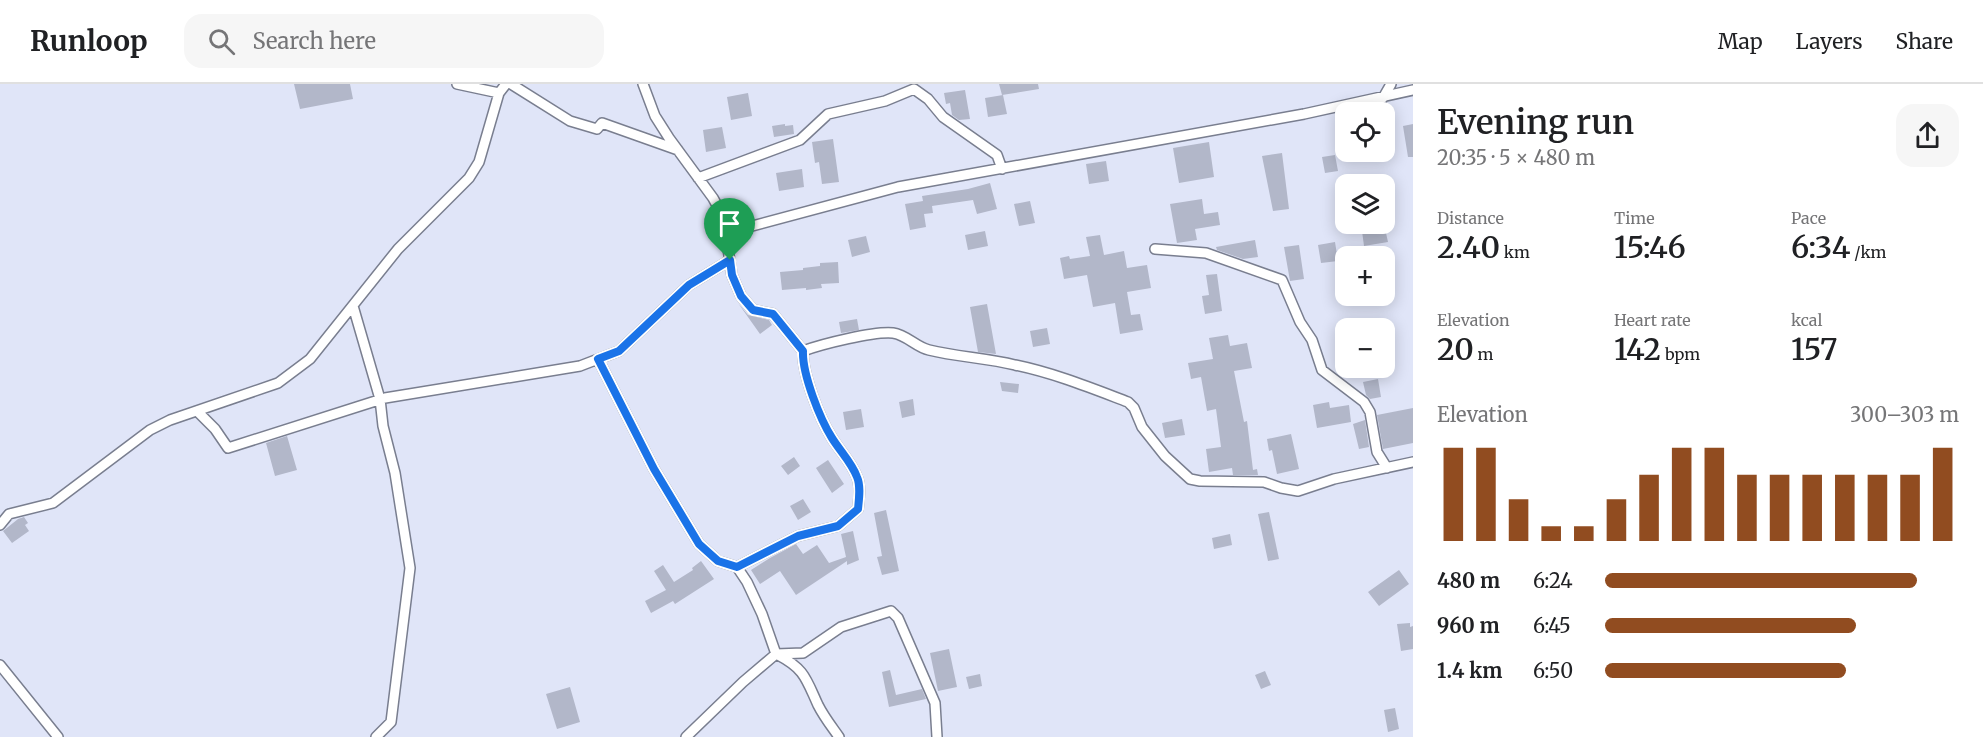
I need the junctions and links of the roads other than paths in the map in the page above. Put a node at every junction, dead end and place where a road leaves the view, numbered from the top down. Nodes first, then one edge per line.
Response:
1 (457, 84) edge
2 (506, 84) edge
3 (511, 84) edge
4 (643, 84) edge
5 (1391, 84) edge
6 (1413, 90) edge
7 (499, 93) junction
8 (1383, 98) junction
9 (678, 150) junction
10 (1002, 169) junction
11 (698, 178) junction
12 (726, 233) junction
13 (1155, 249) dead end
14 (730, 260) junction
15 (353, 306) junction
16 (803, 351) junction
17 (598, 359) junction
18 (380, 399) junction
19 (197, 411) junction
20 (1413, 462) edge
21 (1387, 468) junction
22 (0, 525) edge
23 (737, 567) junction
24 (776, 654) junction
25 (0, 665) edge
26 (58, 737) edge
27 (376, 737) edge
28 (686, 737) edge
29 (839, 737) edge
30 (937, 737) edge

1 - 7 street
2 - 7 street
3 - 9 street
4 - 9 street
5 - 8 street
6 - 8 street
7 - 15 street
8 - 10 street
9 - 11 street
10 - 11 street
10 - 12 street
11 - 12 street
12 - 14 street
13 - 21 street
14 - 16 street
14 - 17 street
15 - 18 street
15 - 19 street
16 - 21 street
16 - 23 street
17 - 18 street
17 - 23 street
18 - 19 street
18 - 27 street
19 - 22 street
20 - 21 street
23 - 24 street
24 - 28 street
24 - 29 street
24 - 30 street
25 - 26 street

